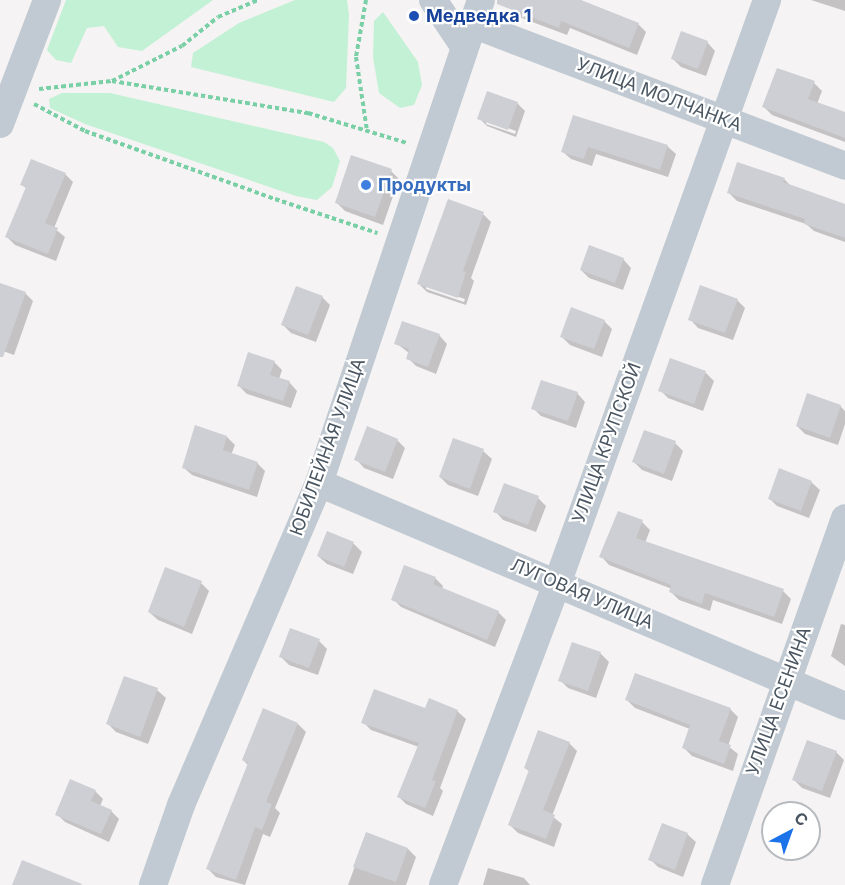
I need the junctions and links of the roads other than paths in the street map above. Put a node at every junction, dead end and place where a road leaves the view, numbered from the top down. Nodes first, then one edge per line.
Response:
1 (47, 0) edge
2 (433, 0) edge
3 (767, 0) edge
4 (473, 23) edge
5 (6, 90) edge
6 (723, 119) junction
7 (0, 124) edge
8 (845, 166) edge
9 (319, 483) junction
10 (845, 518) edge
11 (557, 584) junction
12 (786, 680) junction
13 (845, 706) edge
14 (153, 885) edge
15 (443, 885) edge
16 (715, 885) edge

1 - 5 street
2 - 4 street
3 - 6 street, УЛИЦА КРУПСКОЙ
4 - 6 street, УЛИЦА МОЛЧАНКА
4 - 9 street, ЮБИЛЕЙНАЯ УЛИЦА
5 - 7 street
6 - 8 street, УЛИЦА МОЛЧАНКА
6 - 11 street, УЛИЦА КРУПСКОЙ
9 - 11 street, ЛУГОВАЯ УЛИЦА
9 - 14 street, ЮБИЛЕЙНАЯ УЛИЦА
10 - 12 street, УЛИЦА ЕСЕНИНА
11 - 12 street, ЛУГОВАЯ УЛИЦА
11 - 15 street, УЛИЦА КРУПСКОЙ
12 - 13 street, ЛУГОВАЯ УЛИЦА
12 - 16 street, УЛИЦА ЕСЕНИНА

